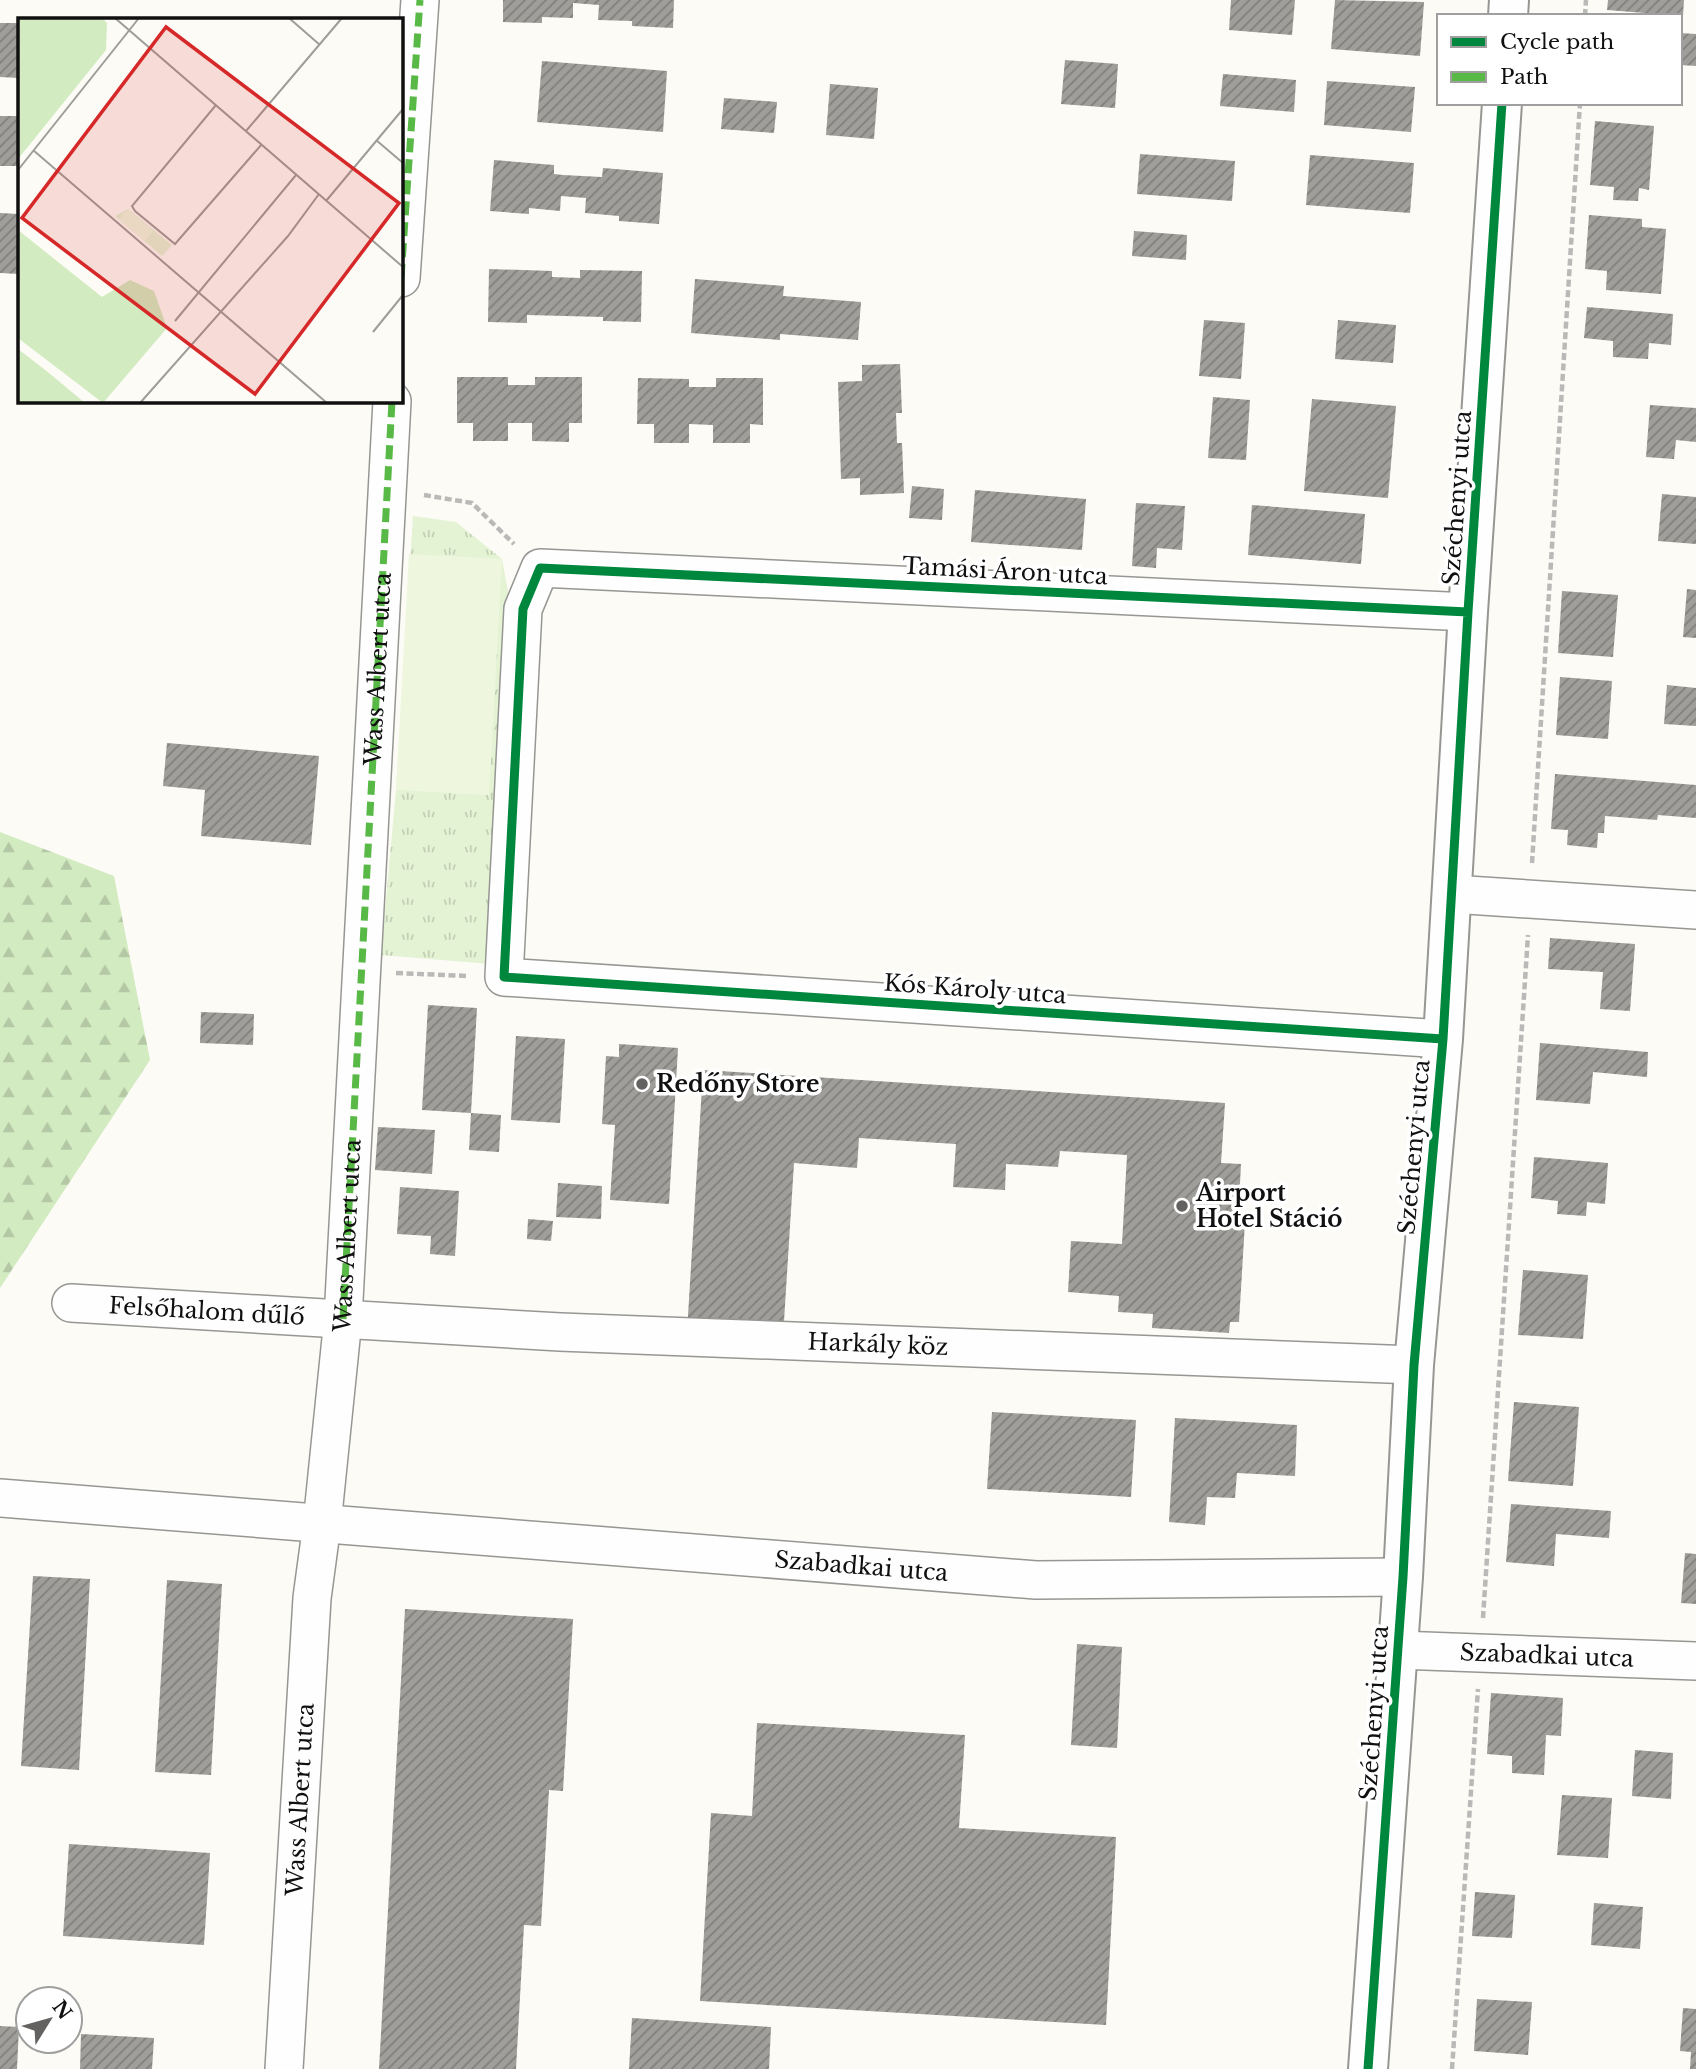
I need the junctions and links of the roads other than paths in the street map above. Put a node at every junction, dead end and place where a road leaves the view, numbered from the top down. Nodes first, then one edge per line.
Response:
1 (420, 0) edge
2 (1502, 105) edge
3 (402, 263) edge
4 (392, 402) edge
5 (1468, 612) junction
6 (1452, 894) junction
7 (1696, 910) edge
8 (504, 977) joint
9 (1443, 1039) junction
10 (71, 1303) dead end
11 (343, 1319) junction
12 (1413, 1365) junction
13 (0, 1498) edge
14 (322, 1524) junction
15 (1403, 1577) junction
16 (1398, 1650) junction
17 (1696, 1661) edge
18 (284, 2069) edge
19 (1368, 2069) edge

1 - 3 street
2 - 5 street, Széchenyi utca
4 - 11 street, Wass Albert utca
5 - 6 street, Széchenyi utca
5 - 8 street, Tamási Áron utca
6 - 7 street
6 - 9 street, Széchenyi utca
8 - 9 street, Kós Károly utca
9 - 12 street, Széchenyi utca
10 - 11 street, Felsőhalom dűlő
11 - 12 street, Harkály köz
11 - 14 street, Wass Albert utca
12 - 15 street, Széchenyi utca
13 - 14 street, Szabadkai utca
14 - 15 street, Szabadkai utca
14 - 18 street, Wass Albert utca
15 - 16 street, Széchenyi utca
16 - 17 street, Szabadkai utca
16 - 19 street, Széchenyi utca

